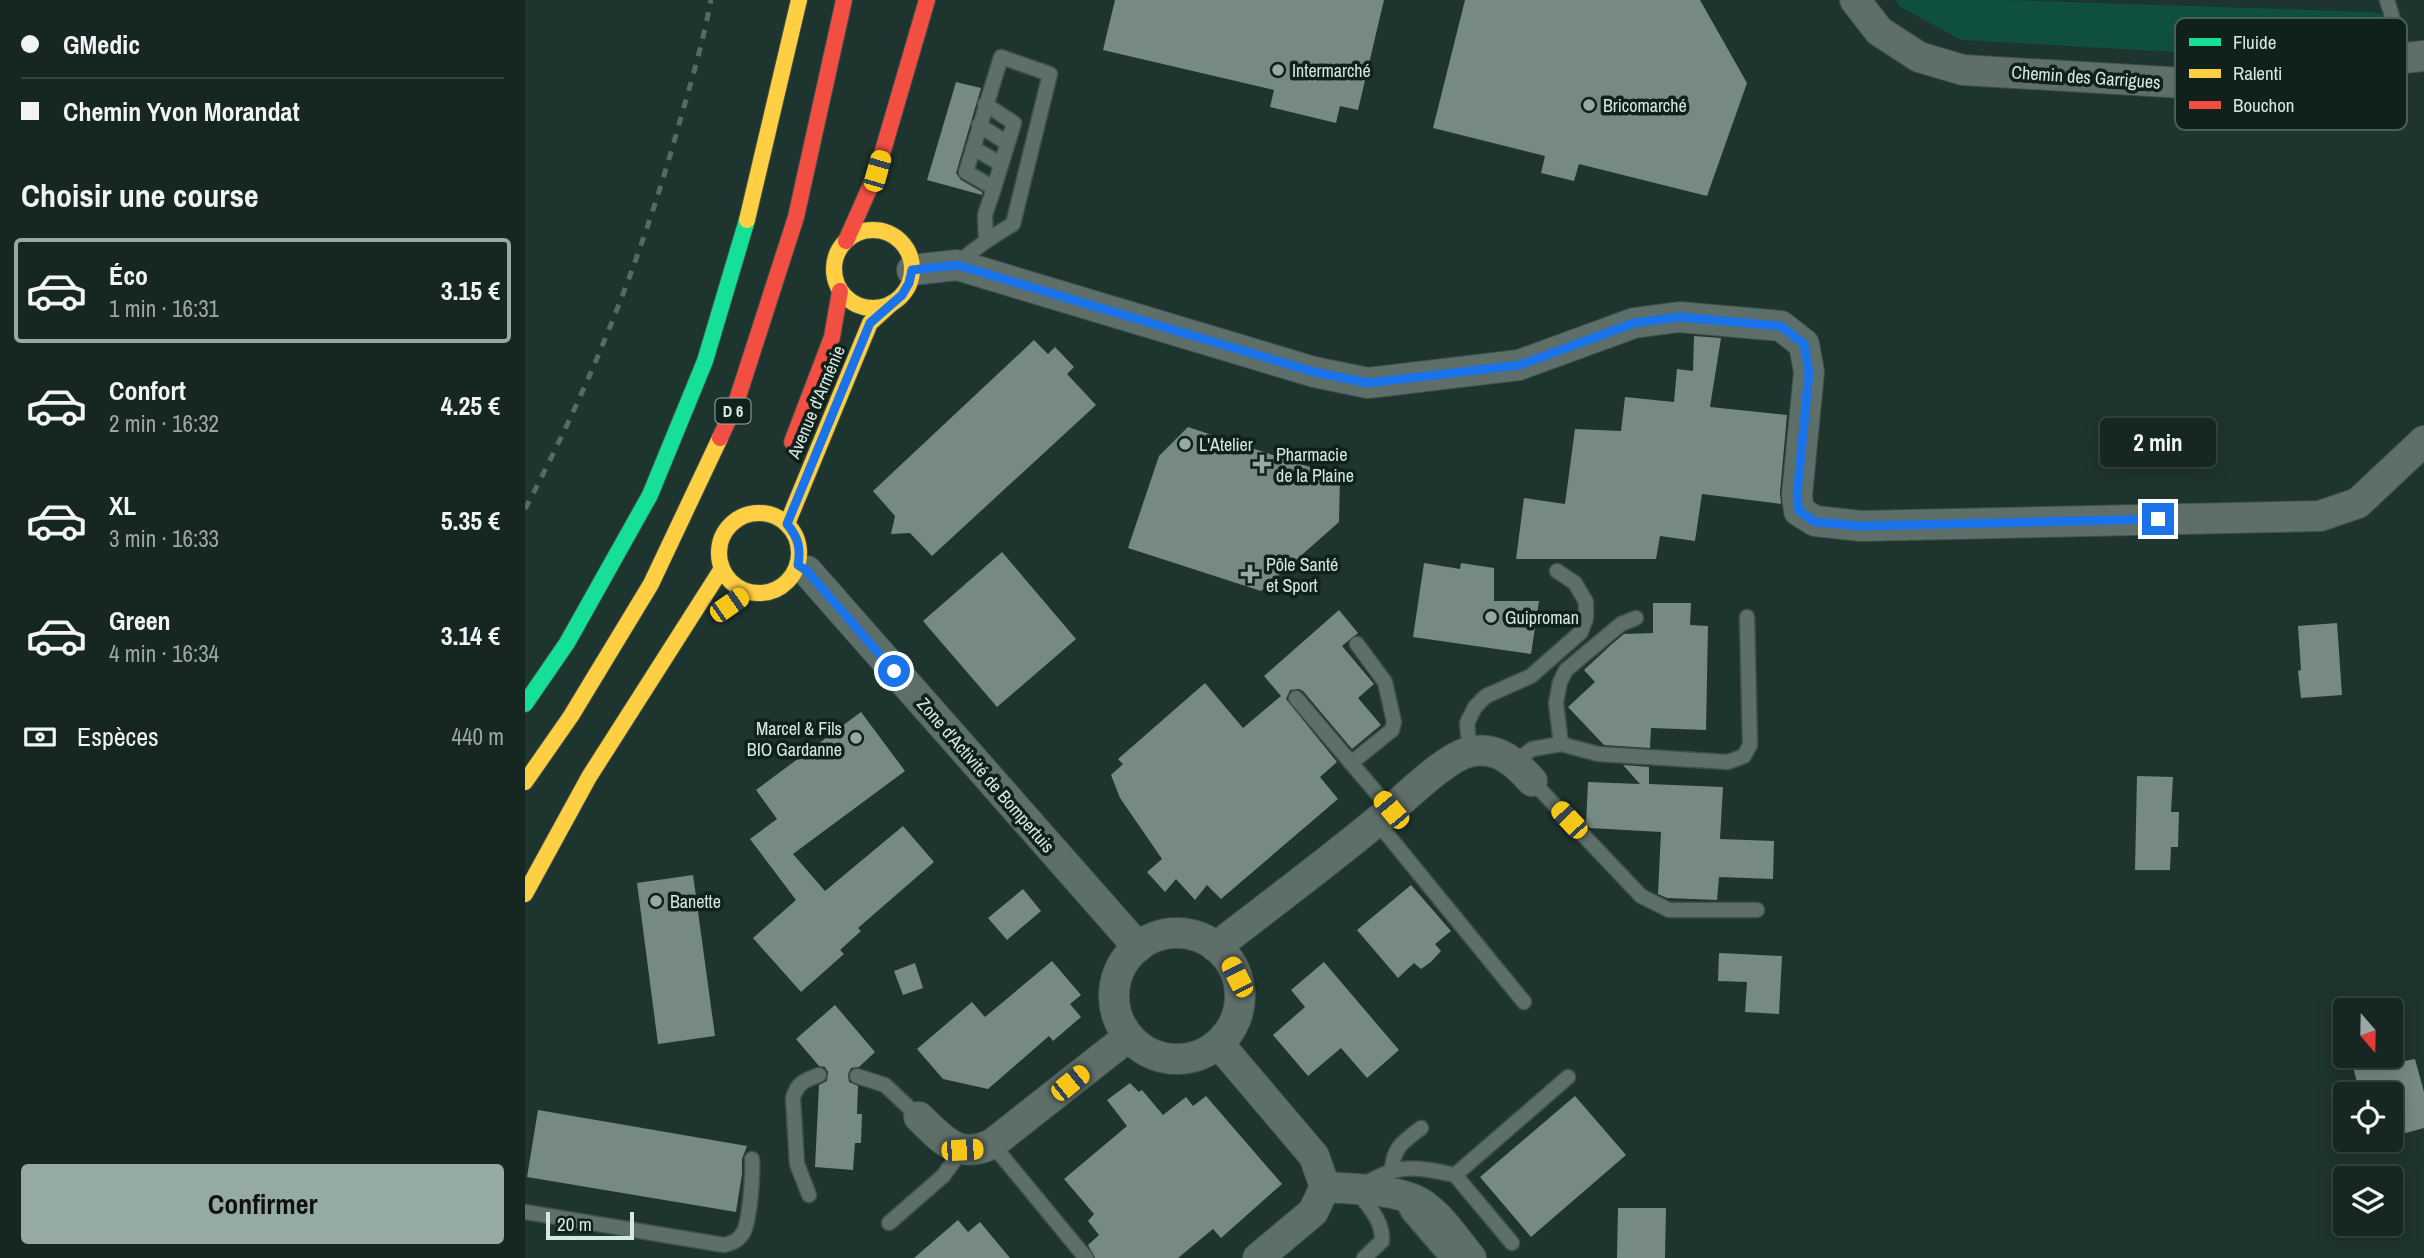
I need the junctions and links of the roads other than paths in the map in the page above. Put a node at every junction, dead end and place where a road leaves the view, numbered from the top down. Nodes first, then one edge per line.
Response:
1 (799, 0) edge
2 (845, 0) edge
3 (927, 0) edge
4 (1855, 0) edge
5 (2387, 0) edge
6 (2396, 18) edge
7 (2407, 41) edge
8 (2415, 57) edge
9 (2175, 82) edge
10 (985, 104) junction
11 (979, 125) junction
12 (1007, 143) junction
13 (973, 148) junction
14 (1001, 164) junction
15 (877, 171) junction
16 (993, 188) junction
17 (880, 200) dead end
18 (884, 217) dead end
19 (894, 237) junction
20 (846, 241) junction
21 (986, 241) junction
22 (957, 265) junction
23 (912, 270) junction
24 (840, 291) junction
25 (892, 303) junction
26 (2424, 441) edge
27 (786, 457) dead end
28 (787, 524) junction
29 (803, 568) junction
30 (722, 570) junction
31 (1557, 571) dead end
32 (747, 592) junction
33 (729, 605) dead end
34 (1747, 617) dead end
35 (711, 618) dead end
36 (1636, 618) dead end
37 (1357, 645) dead end
38 (640, 694) junction
39 (1296, 698) dead end
40 (525, 704) edge
41 (1561, 744) junction
42 (1470, 752) junction
43 (1352, 763) junction
44 (1524, 772) junction
45 (589, 777) junction
46 (525, 782) edge
47 (1384, 816) junction
48 (525, 865) edge
49 (525, 894) edge
50 (1757, 910) dead end
51 (1138, 947) junction
52 (1216, 947) junction
53 (1524, 1002) dead end
54 (1128, 1037) junction
55 (1219, 1044) junction
56 (819, 1075) dead end
57 (857, 1076) dead end
58 (1568, 1077) dead end
59 (919, 1117) joint
60 (1421, 1128) dead end
61 (992, 1144) junction
62 (962, 1150) junction
63 (752, 1159) dead end
64 (1455, 1175) junction
65 (1395, 1183) junction
66 (1325, 1187) junction
67 (1356, 1190) junction
68 (809, 1195) dead end
69 (525, 1212) edge
70 (889, 1223) dead end
71 (1512, 1243) dead end
72 (1086, 1258) edge
73 (1258, 1258) edge
74 (1364, 1258) edge
75 (1447, 1258) edge
76 (1471, 1258) edge

1 - 40 main road, D 6
2 - 46 main road, D 6
3 - 15 main road
4 - 9 street, Chemin des Garrigues
5 - 6 lane
7 - 8 lane
10 - 11 lane
10 - 12 lane
10 - 21 lane
11 - 12 lane
11 - 13 lane
12 - 14 lane
13 - 14 lane
13 - 16 lane
14 - 16 lane
15 - 17 main road
15 - 20 main road
16 - 21 lane
18 - 19 main road
19 - 20 main road
19 - 23 main road
20 - 24 main road
21 - 22 lane
22 - 23 street
22 - 26 street
23 - 25 main road
24 - 25 main road
24 - 27 main road, Avenue d'Arménie
25 - 28 main road, Avenue d'Arménie
28 - 29 main road
28 - 30 main road
29 - 32 main road
29 - 51 street, Zone d'Activité de Bompertuis
30 - 32 main road
30 - 38 main road
31 - 42 lane
32 - 33 main road
34 - 41 lane
35 - 38 main road
36 - 41 lane
37 - 43 lane
38 - 45 main road
39 - 43 lane
41 - 44 lane
42 - 44 street
42 - 47 street
43 - 47 lane
44 - 50 lane
45 - 48 main road
45 - 49 main road
47 - 52 street
47 - 53 lane
51 - 52 street
51 - 54 street
52 - 55 street
54 - 55 street
54 - 61 street
55 - 66 street
56 - 68 lane
57 - 59 lane
58 - 64 lane
59 - 62 street
60 - 65 lane
61 - 62 street
61 - 72 lane
62 - 70 lane
63 - 69 lane
64 - 65 lane
64 - 71 lane
65 - 67 street
65 - 75 lane
65 - 76 street
66 - 67 street
66 - 73 street
67 - 74 lane

